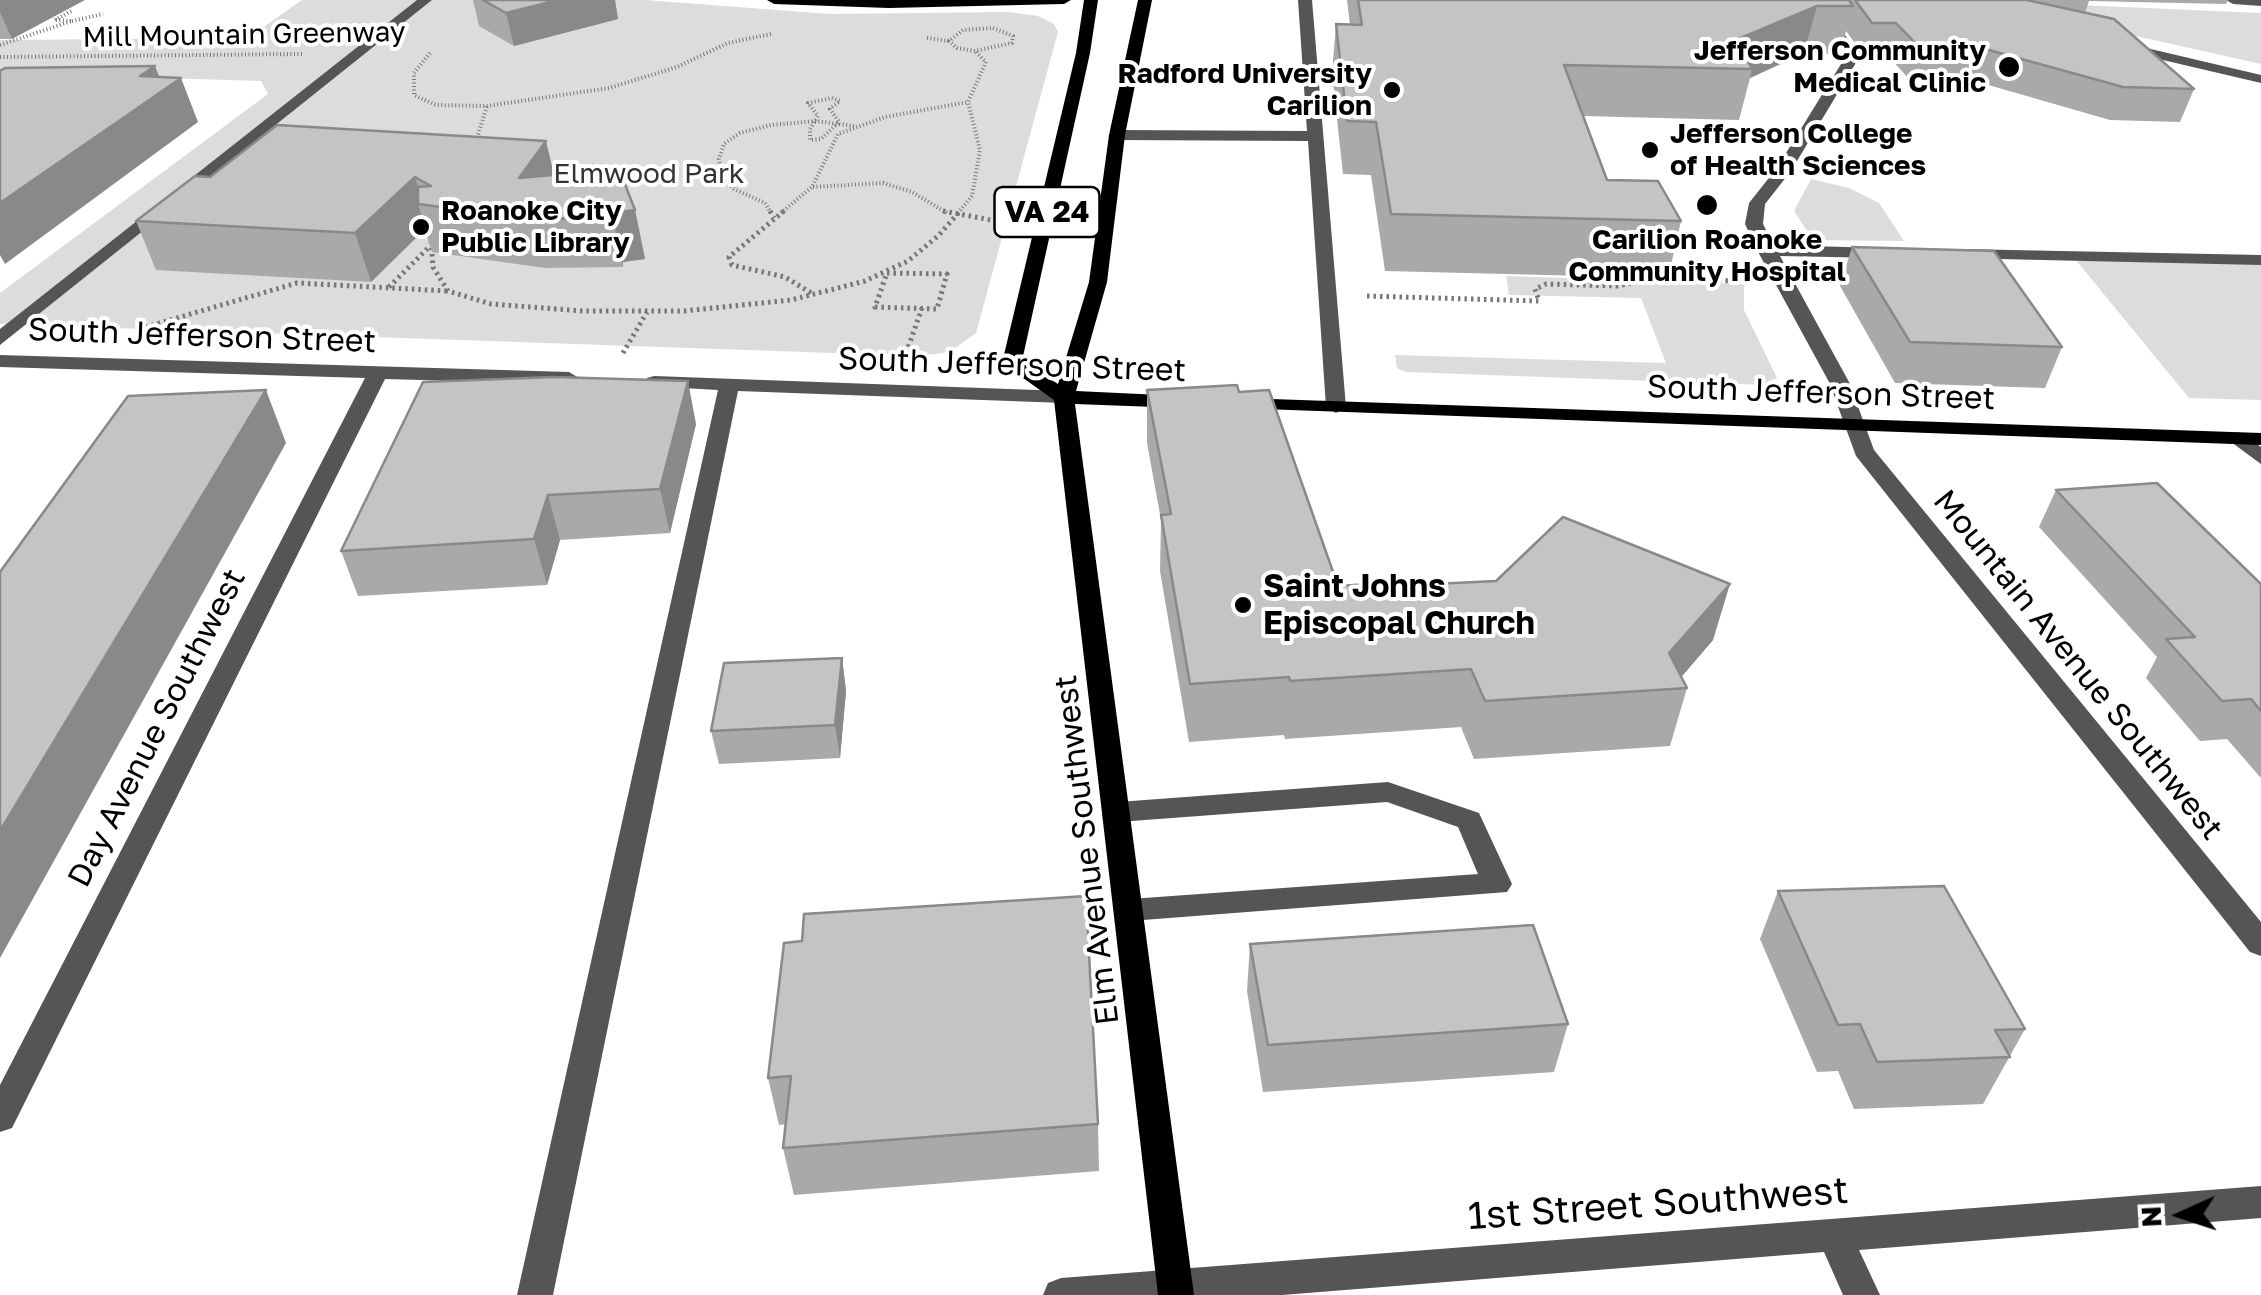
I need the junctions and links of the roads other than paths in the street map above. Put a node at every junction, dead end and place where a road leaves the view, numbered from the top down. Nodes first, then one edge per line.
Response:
1 (425, 0) edge
2 (774, 0) edge
3 (1064, 0) edge
4 (1091, 0) edge
5 (1145, 0) edge
6 (1305, 0) edge
7 (1800, 0) edge
8 (1813, 0) edge
9 (2232, 0) edge
10 (1840, 1) edge
11 (2261, 2) edge
12 (2110, 44) edge
13 (2261, 79) edge
14 (1116, 135) junction
15 (1316, 136) junction
16 (1766, 250) junction
17 (1903, 253) edge
18 (1939, 254) edge
19 (2261, 260) edge
20 (0, 339) edge
21 (4, 365) edge
22 (379, 371) junction
23 (593, 379) edge
24 (632, 381) edge
25 (729, 385) junction
26 (1064, 396) junction
27 (1336, 408) junction
28 (1851, 424) junction
29 (2250, 438) edge
30 (2261, 458) edge
31 (1118, 812) junction
32 (1130, 910) junction
33 (2261, 944) edge
34 (0, 1118) edge
35 (2261, 1202) edge
36 (1833, 1233) junction
37 (1176, 1289) edge
38 (535, 1295) edge
39 (1061, 1295) edge
40 (1862, 1295) edge

1 - 20 street
2 - 3 main road
4 - 26 main road, VA 24
5 - 14 main road, VA 24
6 - 15 street
7 - 8 street
8 - 10 street
8 - 16 street, Mountain Avenue Southwest
9 - 11 street
12 - 13 street
14 - 15 street
14 - 26 main road, VA 24
15 - 27 street
16 - 17 street
16 - 28 street, Mountain Avenue Southwest
18 - 19 street
21 - 22 street, South Jefferson Street
22 - 23 street, South Jefferson Street
22 - 34 street, Day Avenue Southwest
24 - 25 street, South Jefferson Street
25 - 26 street, South Jefferson Street
25 - 38 street
26 - 27 main road, South Jefferson Street
26 - 31 main road, Elm Avenue Southwest
27 - 28 main road, South Jefferson Street
28 - 29 main road, South Jefferson Street
28 - 33 street, Mountain Avenue Southwest
29 - 30 street
31 - 32 main road, Elm Avenue Southwest
31 - 32 street
32 - 37 main road, Elm Avenue Southwest
35 - 36 street, 1st Street Southwest
36 - 37 street, 1st Street Southwest
36 - 40 street
37 - 39 street, 1st Street Southwest

